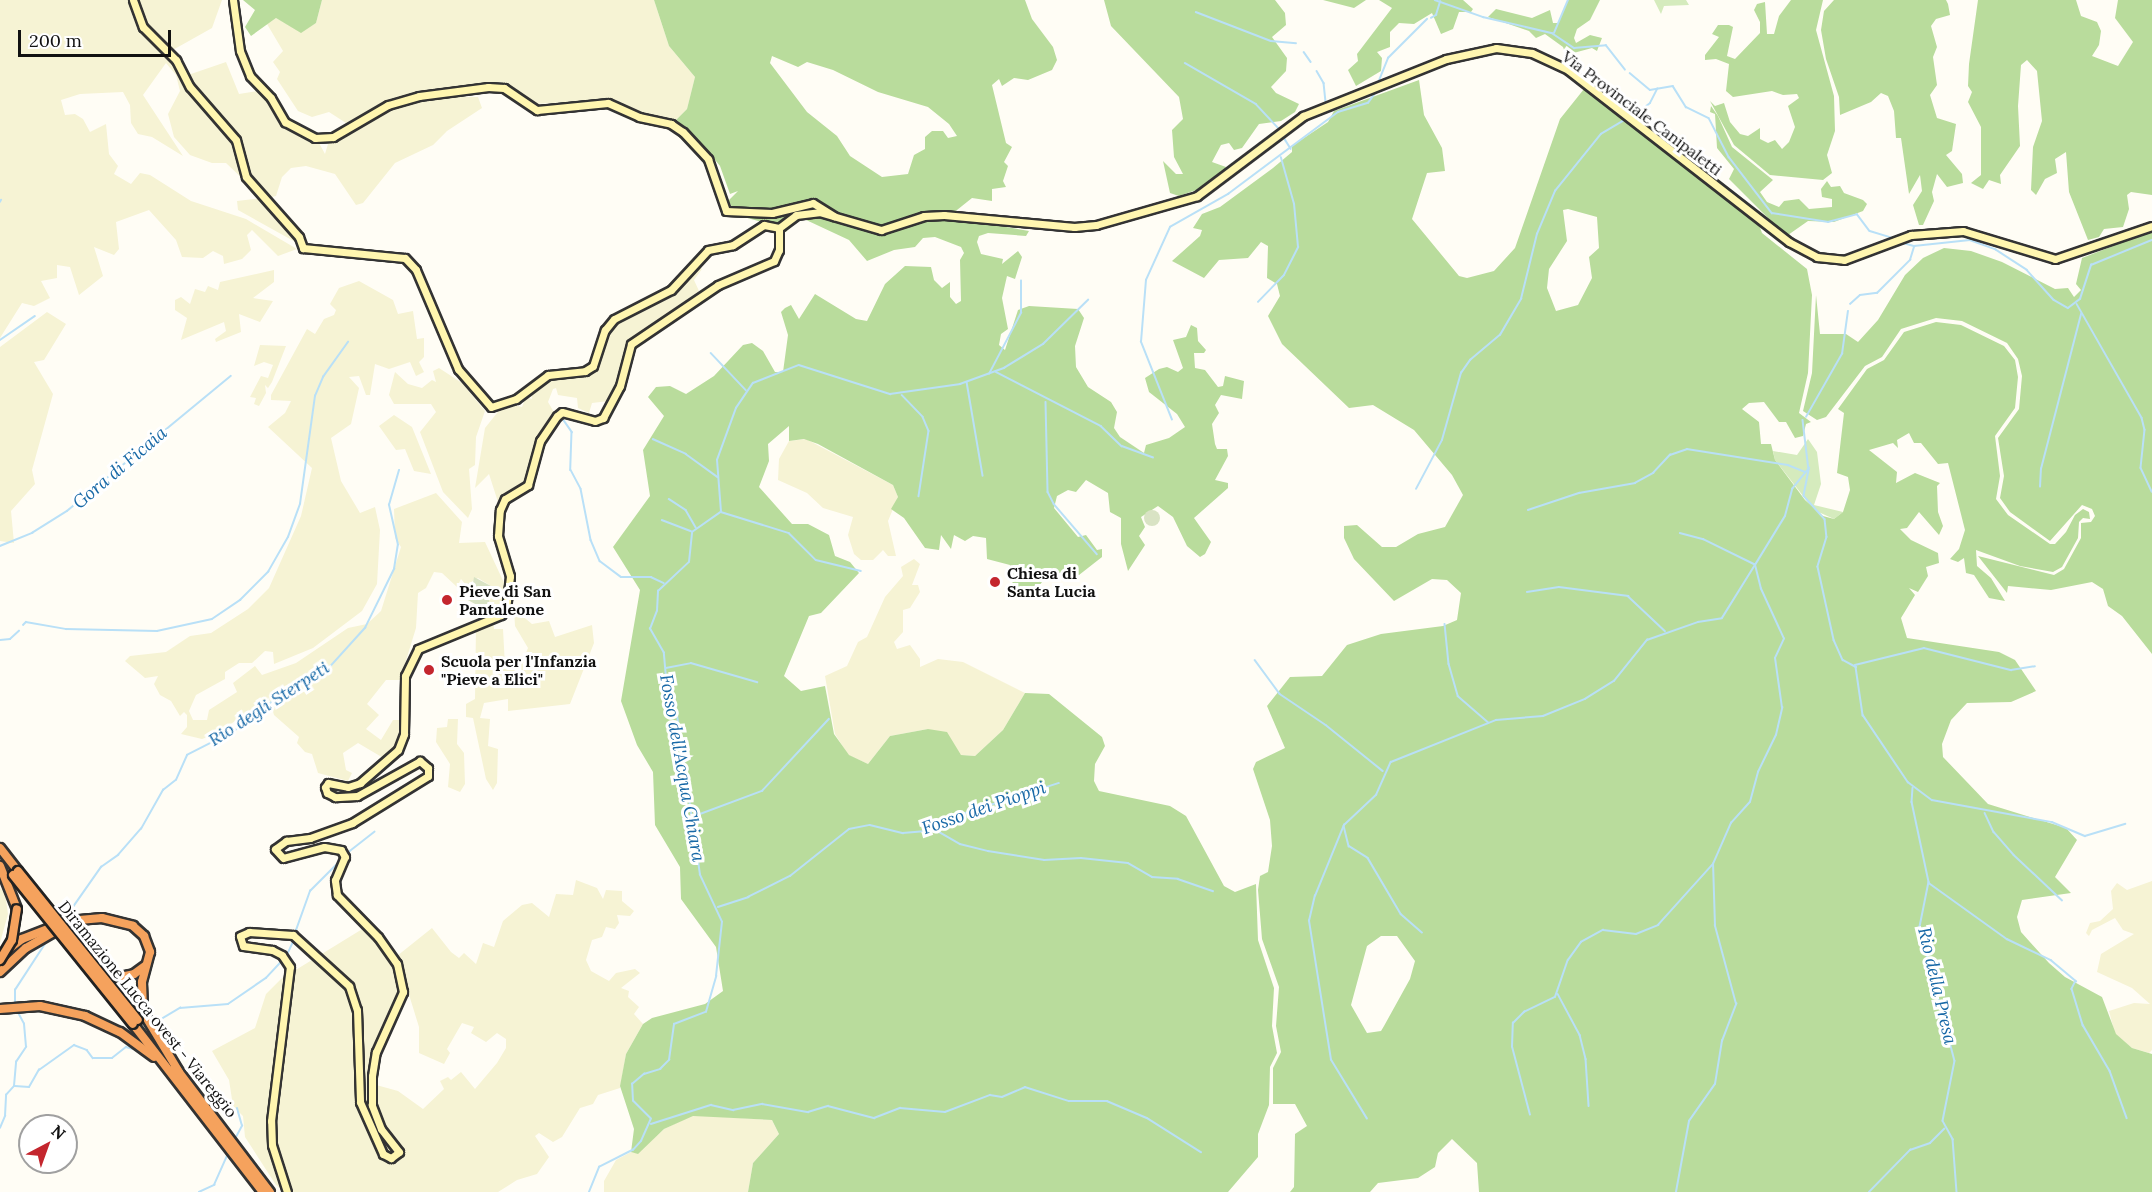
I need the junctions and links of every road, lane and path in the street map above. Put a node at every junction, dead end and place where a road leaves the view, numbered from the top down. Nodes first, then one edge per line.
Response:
1 (133, 0) edge
2 (233, 0) edge
3 (838, 219) junction
4 (2152, 226) edge
5 (779, 228) junction
6 (0, 848) edge
7 (0, 859) edge
8 (0, 866) edge
9 (15, 873) junction
10 (80, 920) junction
11 (76, 942) junction
12 (0, 955) edge
13 (0, 960) edge
14 (147, 964) junction
15 (0, 972) edge
16 (0, 1009) edge
17 (135, 1022) junction
18 (176, 1074) junction
19 (217, 1124) junction
20 (263, 1192) edge
21 (270, 1192) edge
22 (287, 1192) edge

1 - 5 street, Via Provinciale Canipaletti
2 - 3 street
3 - 4 street, Via Provinciale Canipaletti
3 - 5 street, Via Provinciale Canipaletti
5 - 22 street
6 - 9 highway, Diramazione Lucca ovest - Viareggio
7 - 9 highway, Diramazione Lucca ovest - Viareggio
8 - 13 highway, bridge
9 - 11 highway, Diramazione Lucca ovest - Viareggio, bridge
9 - 17 highway, Diramazione Lucca ovest - Viareggio, bridge
10 - 12 highway
10 - 14 highway
10 - 15 highway
11 - 14 highway
11 - 17 highway, Diramazione Lucca ovest - Viareggio, bridge
14 - 18 highway
16 - 18 highway
17 - 18 highway, Diramazione Lucca ovest - Viareggio
18 - 19 highway, Diramazione Lucca ovest - Viareggio
19 - 20 highway, Diramazione Lucca ovest - Viareggio
19 - 21 highway, Diramazione Lucca ovest - Viareggio

